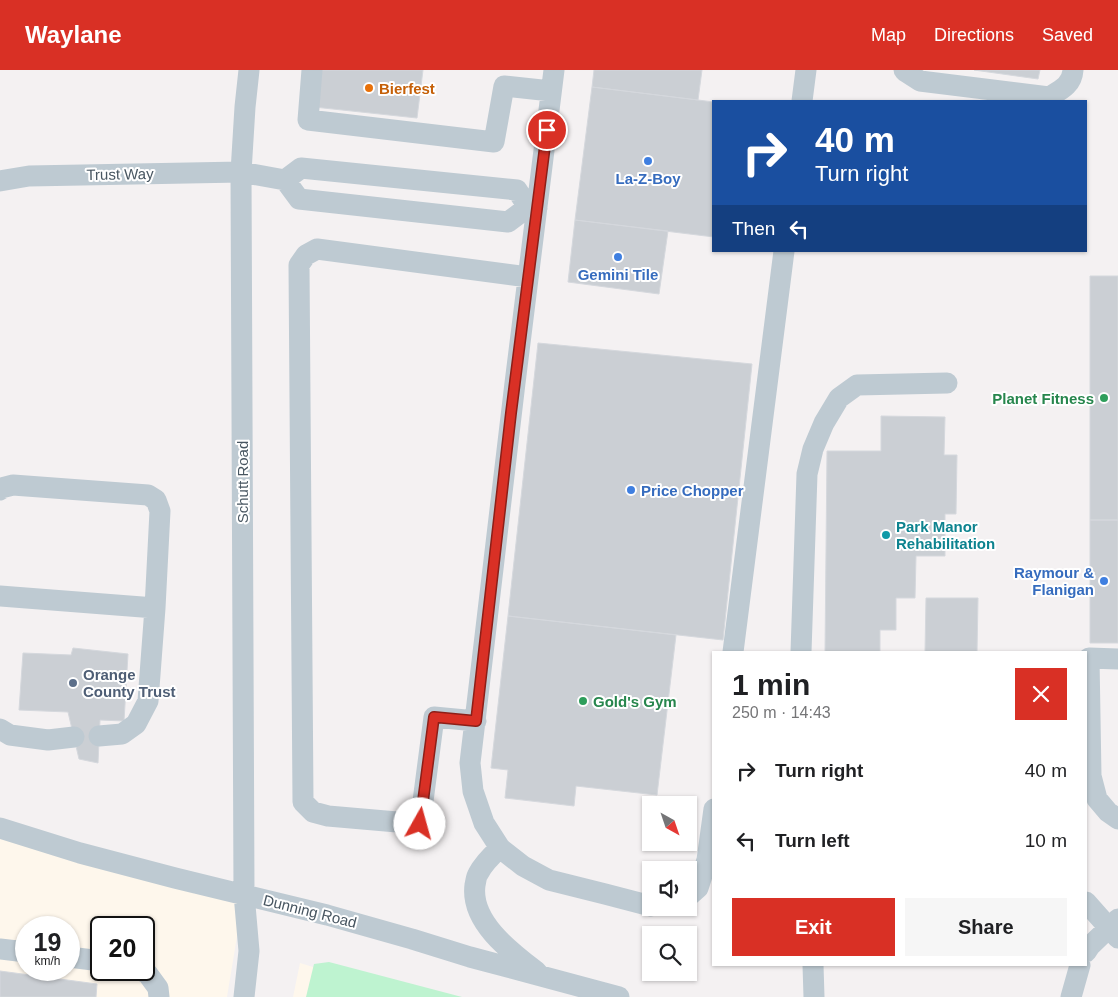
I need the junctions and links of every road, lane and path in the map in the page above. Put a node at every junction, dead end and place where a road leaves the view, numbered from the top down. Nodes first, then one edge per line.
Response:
1 (249, 70) edge
2 (312, 70) edge
3 (554, 70) edge
4 (806, 70) edge
5 (904, 70) edge
6 (1074, 70) edge
7 (551, 91) junction
8 (802, 100) edge
9 (241, 172) junction
10 (286, 180) junction
11 (0, 181) edge
12 (533, 208) junction
13 (784, 252) edge
14 (528, 277) junction
15 (947, 383) dead end
16 (0, 490) edge
17 (0, 596) edge
18 (155, 608) junction
19 (733, 651) edge
20 (801, 651) edge
21 (1118, 659) edge
22 (476, 721) junction
23 (0, 729) edge
24 (99, 736) dead end
25 (74, 737) dead end
26 (1118, 819) edge
27 (712, 824) edge
28 (0, 828) edge
29 (500, 848) junction
30 (697, 889) edge
31 (244, 894) junction
32 (1087, 903) edge
33 (642, 904) edge
34 (1115, 928) edge
35 (0, 949) edge
36 (1087, 950) edge
37 (15, 951) edge
38 (814, 966) edge
39 (1080, 966) edge
40 (545, 978) junction
41 (153, 981) edge
42 (159, 997) edge
43 (244, 997) edge
44 (619, 997) edge
45 (814, 997) edge
46 (1071, 997) edge

1 - 9 street, Schutt Road
2 - 7 street
3 - 7 street
4 - 8 street
5 - 6 street
7 - 12 street
9 - 10 street, Trust Way
9 - 11 street, Trust Way
9 - 31 street, Schutt Road
10 - 12 street
10 - 12 street
12 - 14 street
13 - 19 street
14 - 22 street
14 - 22 street
15 - 20 street
16 - 18 street
17 - 18 street
18 - 24 street
21 - 26 street
22 - 29 street
23 - 25 street
27 - 30 street
28 - 31 street, Dunning Road
29 - 33 street
29 - 40 street
31 - 40 street, Dunning Road
31 - 43 street, Schutt Road
32 - 34 street
34 - 36 street
35 - 37 street
38 - 45 street
39 - 46 street
40 - 44 street, Dunning Road
41 - 42 street

